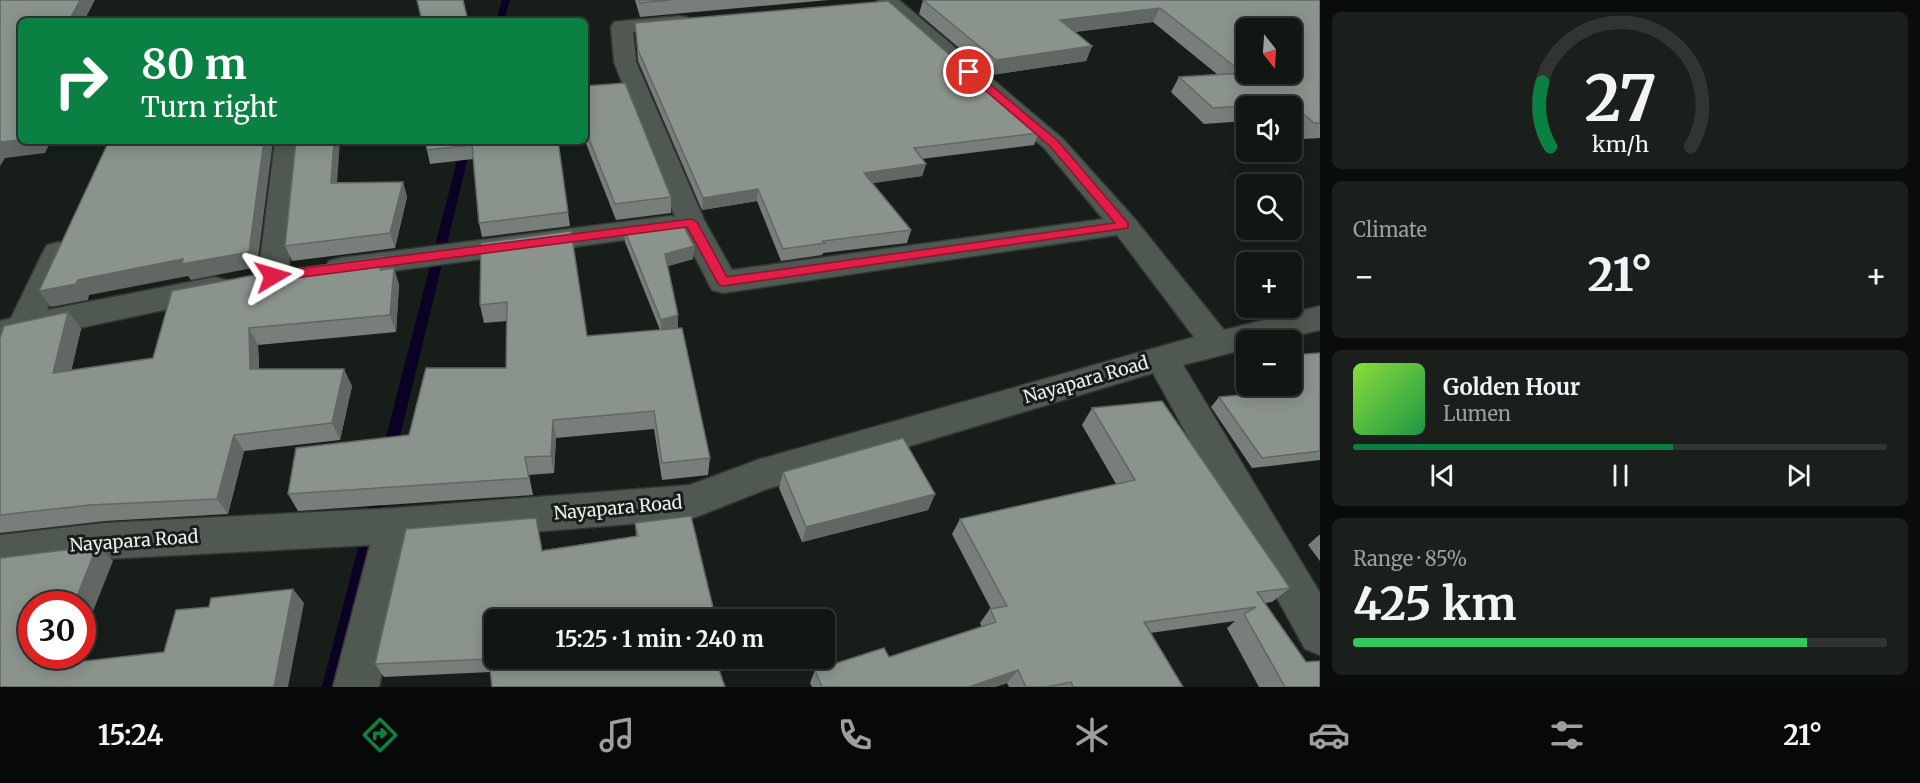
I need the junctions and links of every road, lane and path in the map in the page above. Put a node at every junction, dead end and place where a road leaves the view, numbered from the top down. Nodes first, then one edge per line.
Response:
1 (885, 4) edge
2 (926, 4) edge
3 (704, 20) edge
4 (288, 144) edge
5 (691, 222) junction
6 (71, 224) edge
7 (1124, 225) junction
8 (273, 277) junction
9 (1320, 318) edge
10 (12, 330) edge
11 (1216, 343) junction
12 (1161, 358) junction
13 (395, 526) junction
14 (0, 554) edge
15 (1320, 634) edge
16 (356, 687) edge

1 - 2 street
1 - 7 street
3 - 5 street
4 - 8 street
5 - 7 street
5 - 8 street
6 - 10 street
7 - 11 street
8 - 10 street
9 - 11 street, Nayapara Road
11 - 12 street, Nayapara Road
12 - 13 street, Nayapara Road
12 - 15 street
13 - 14 street, Nayapara Road
13 - 16 street

